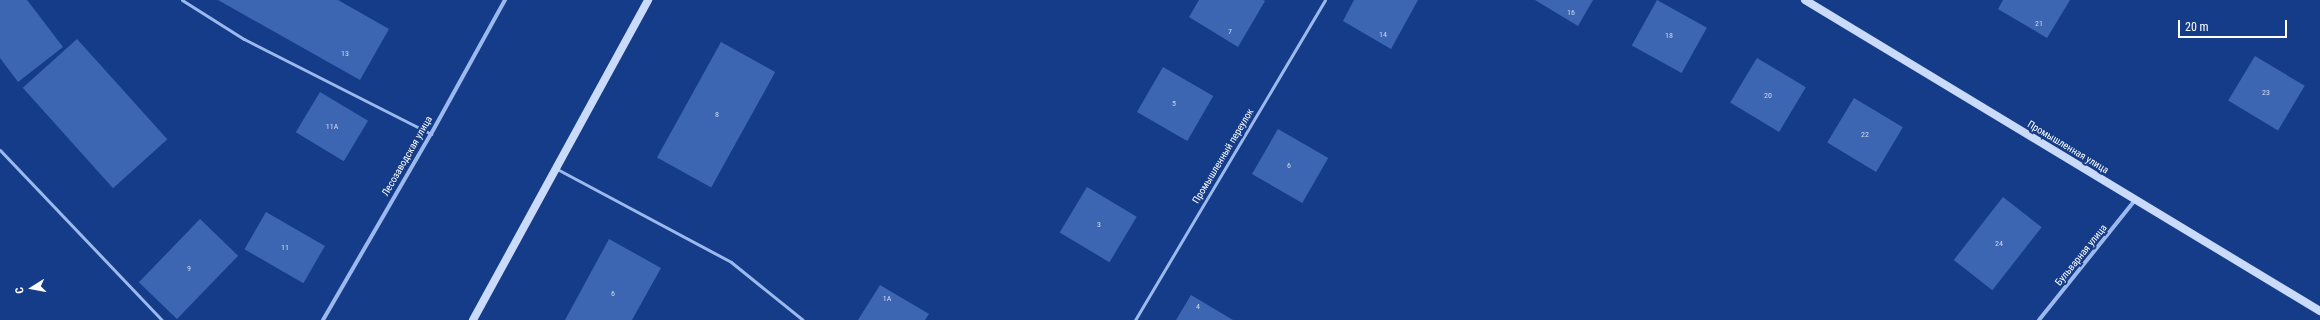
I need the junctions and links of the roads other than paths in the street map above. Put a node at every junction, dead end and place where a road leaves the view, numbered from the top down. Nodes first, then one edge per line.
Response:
1 (182, 0) edge
2 (505, 0) edge
3 (648, 0) edge
4 (1325, 0) edge
5 (1805, 0) edge
6 (431, 134) junction
7 (0, 150) edge
8 (555, 168) junction
9 (2136, 200) junction
10 (2320, 311) edge
11 (162, 320) edge
12 (323, 320) edge
13 (473, 320) edge
14 (802, 320) edge
15 (1135, 320) edge
16 (2039, 320) edge

1 - 6 lane
2 - 6 street, Лесозаводская улица
3 - 8 street
4 - 15 lane, Промышленный переулок
5 - 9 street, Промышленная улица
6 - 12 street, Лесозаводская улица
7 - 11 lane
8 - 13 street
8 - 14 lane
9 - 10 street, Промышленная улица
9 - 16 street, Бульварная улица

